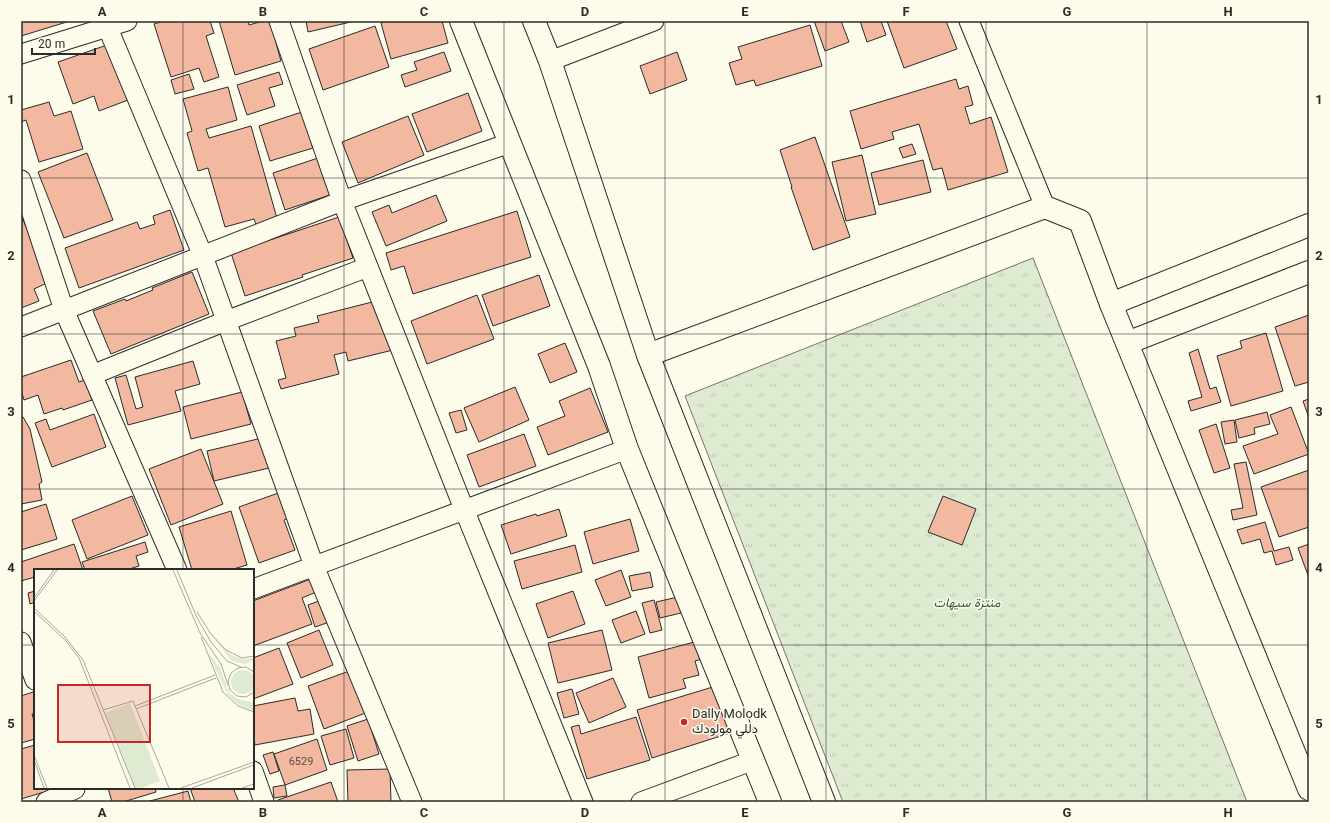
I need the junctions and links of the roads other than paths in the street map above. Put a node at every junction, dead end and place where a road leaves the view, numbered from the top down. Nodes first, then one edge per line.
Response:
1 (127, 21) edge
2 (279, 21) edge
3 (461, 21) edge
4 (534, 21) edge
5 (654, 21) edge
6 (969, 21) edge
7 (106, 24) edge
8 (21, 54) edge
9 (550, 61) junction
10 (510, 143) junction
11 (21, 180) edge
12 (342, 201) junction
13 (1045, 207) junction
14 (1309, 225) edge
15 (203, 256) junction
16 (368, 267) junction
17 (1309, 272) edge
18 (1111, 304) junction
19 (64, 310) junction
20 (226, 321) junction
21 (21, 327) edge
22 (1127, 344) junction
23 (648, 355) junction
24 (92, 375) junction
25 (627, 449) junction
26 (464, 509) junction
27 (314, 566) junction
28 (177, 569) edge
29 (254, 589) edge
30 (21, 642) edge
31 (31, 675) edge
32 (754, 760) junction
33 (254, 774) edge
34 (1309, 789) edge
35 (76, 793) edge
36 (46, 802) edge
37 (264, 802) edge
38 (412, 802) edge
39 (583, 802) edge
40 (641, 802) edge
41 (770, 802) edge
42 (824, 802) edge

1 - 7 street
2 - 12 street
3 - 10 main road
4 - 9 main road
5 - 9 street
6 - 13 street
7 - 8 street
7 - 15 street
9 - 23 main road
10 - 12 street
10 - 25 main road
11 - 19 street
12 - 15 street
12 - 16 street
13 - 18 main road
13 - 23 main road
14 - 18 main road
15 - 19 street
15 - 20 street
16 - 20 street
16 - 26 street
17 - 22 main road
18 - 22 main road
19 - 21 street
19 - 24 street
20 - 24 street
20 - 27 street
22 - 34 main road
23 - 42 main road
24 - 28 street
25 - 26 street
25 - 32 main road
26 - 27 street
26 - 39 street
27 - 29 street
27 - 38 street
30 - 31 street
32 - 40 street
32 - 41 main road
33 - 37 street
35 - 36 street

